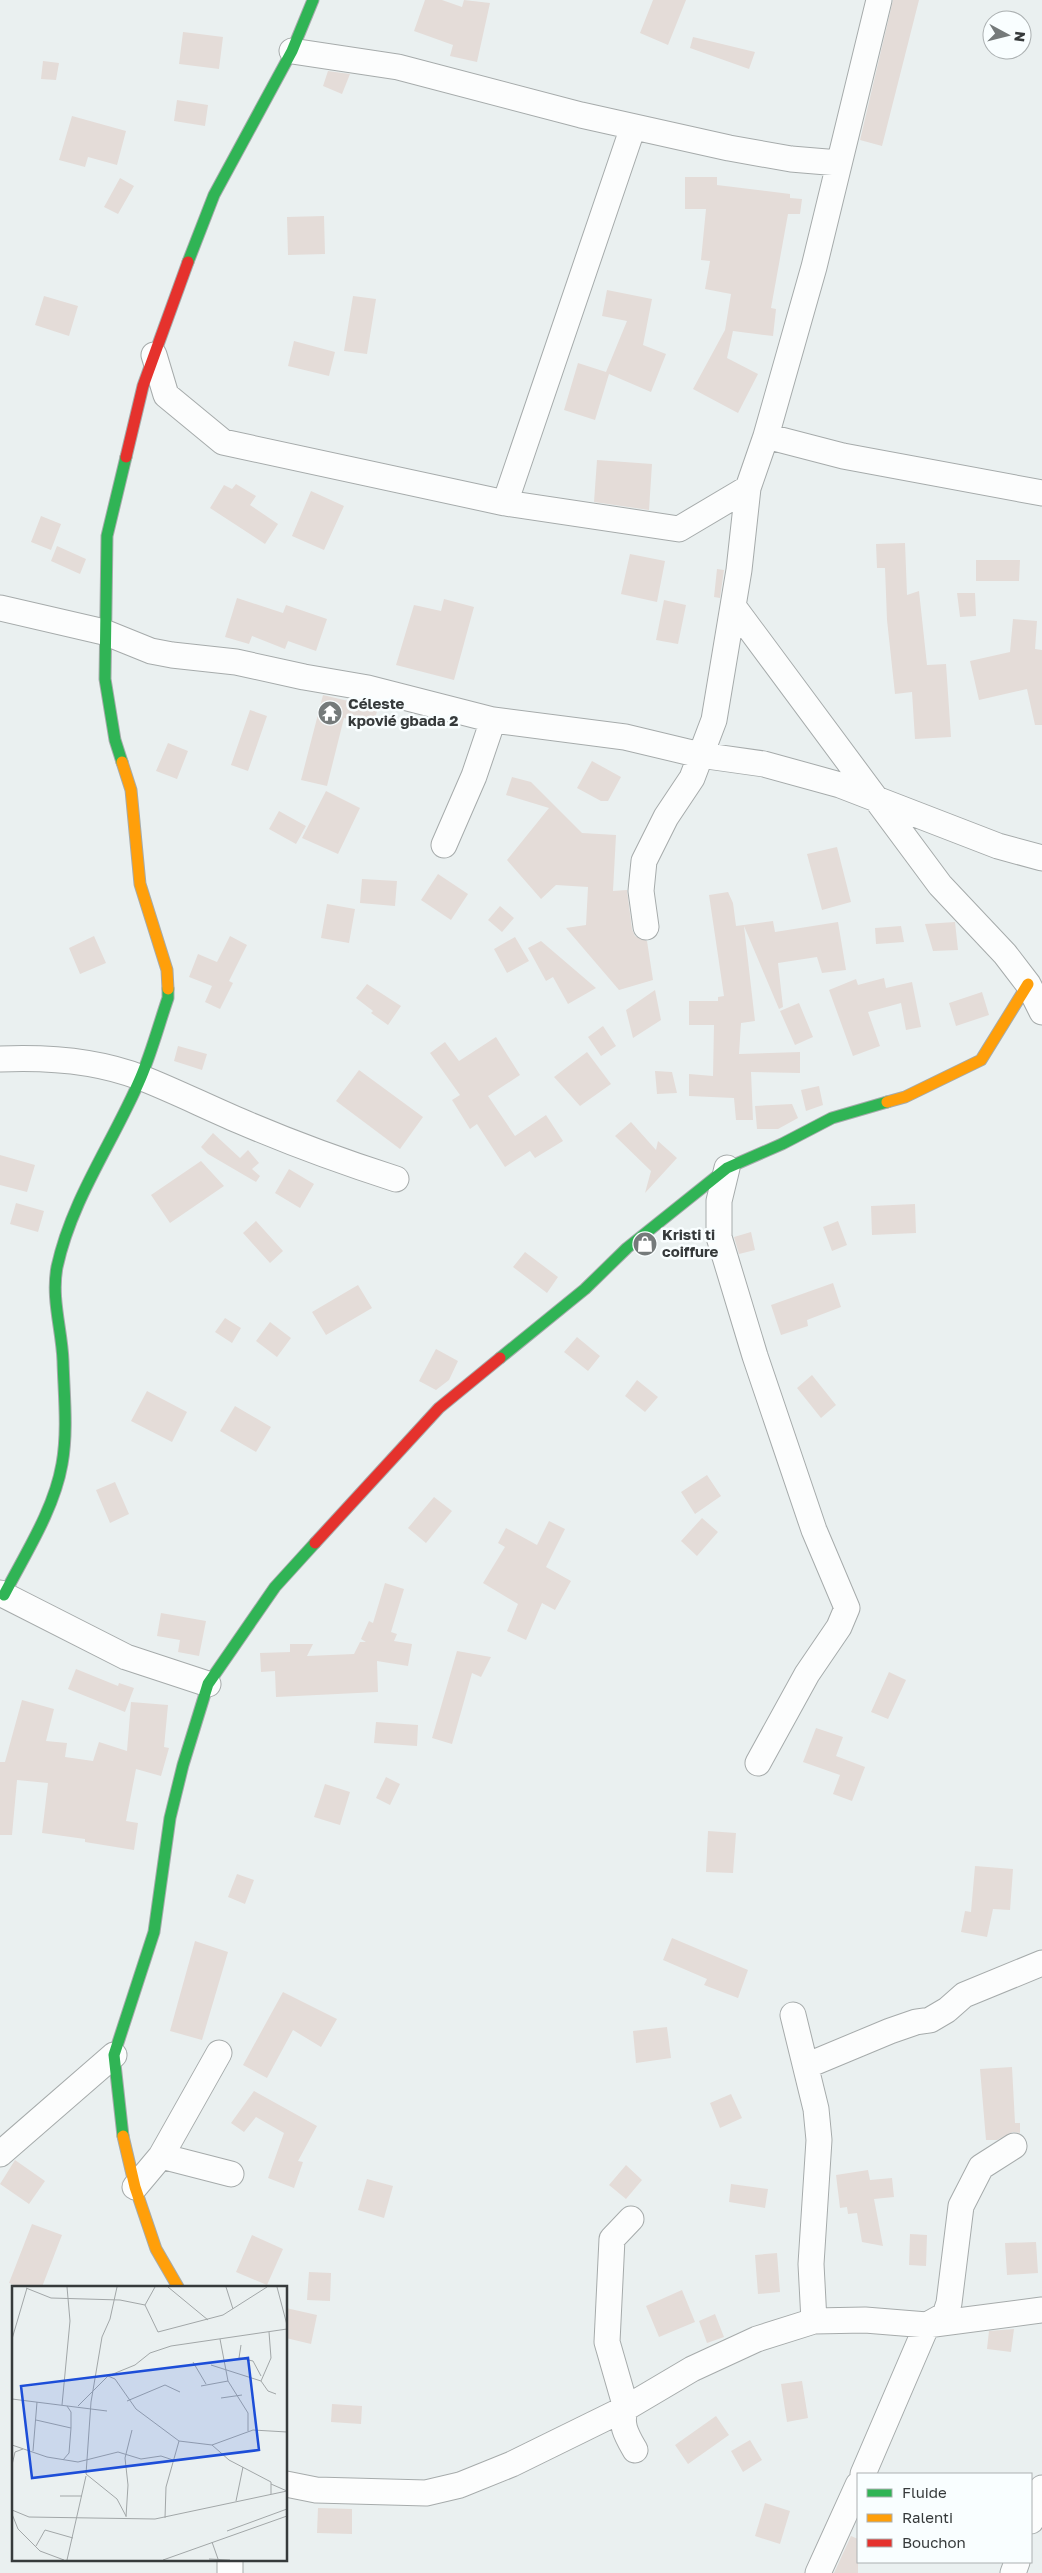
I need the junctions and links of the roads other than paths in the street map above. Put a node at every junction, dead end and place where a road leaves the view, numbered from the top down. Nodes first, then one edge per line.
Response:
1 (313, 0) edge
2 (879, 0) edge
3 (292, 51) junction
4 (633, 126) junction
5 (839, 163) junction
6 (154, 355) junction
7 (766, 436) junction
8 (748, 488) junction
9 (1042, 493) edge
10 (505, 503) junction
11 (733, 606) junction
12 (0, 608) edge
13 (104, 632) junction
14 (493, 720) junction
15 (700, 755) junction
16 (879, 798) junction
17 (444, 844) dead end
18 (1042, 858) edge
19 (646, 927) dead end
20 (1028, 984) junction
21 (1042, 1012) edge
22 (0, 1060) edge
23 (141, 1077) junction
24 (727, 1168) junction
25 (396, 1179) dead end
26 (2, 1594) edge
27 (208, 1684) junction
28 (758, 1763) dead end
29 (1042, 1962) edge
30 (793, 2015) dead end
31 (219, 2053) dead end
32 (114, 2055) junction
33 (806, 2066) junction
34 (1014, 2146) dead end
35 (0, 2154) edge
36 (161, 2156) junction
37 (231, 2174) dead end
38 (135, 2187) junction
39 (631, 2219) dead end
40 (177, 2286) edge
41 (1042, 2310) edge
42 (814, 2321) junction
43 (927, 2324) junction
44 (626, 2408) junction
45 (635, 2450) dead end
46 (863, 2473) edge
47 (288, 2484) edge
48 (857, 2487) edge
49 (1042, 2488) edge
50 (1032, 2518) edge
51 (230, 2560) edge
52 (230, 2573) edge
53 (818, 2573) edge

1 - 3 street
2 - 5 street
3 - 4 street
3 - 6 street
4 - 5 street
4 - 10 street
5 - 7 street
6 - 10 street
6 - 13 street
7 - 8 street
7 - 9 street
8 - 10 street
8 - 11 street
11 - 15 street
11 - 16 street
12 - 13 street
13 - 14 street
13 - 23 street
14 - 15 street
14 - 17 street
15 - 16 street
15 - 19 street
16 - 18 street
16 - 20 street
20 - 21 street
20 - 24 street
22 - 23 street
23 - 25 street
23 - 26 street
24 - 27 street
24 - 28 street
26 - 27 street
27 - 32 street
29 - 33 street
30 - 33 street
31 - 36 street
32 - 35 street
32 - 38 street
33 - 42 street
34 - 43 street
36 - 37 street
36 - 38 street
38 - 40 street
39 - 44 street
41 - 43 street
42 - 43 street
42 - 44 street
43 - 46 street
44 - 45 street
44 - 47 street
48 - 53 street
49 - 50 street
51 - 52 street

